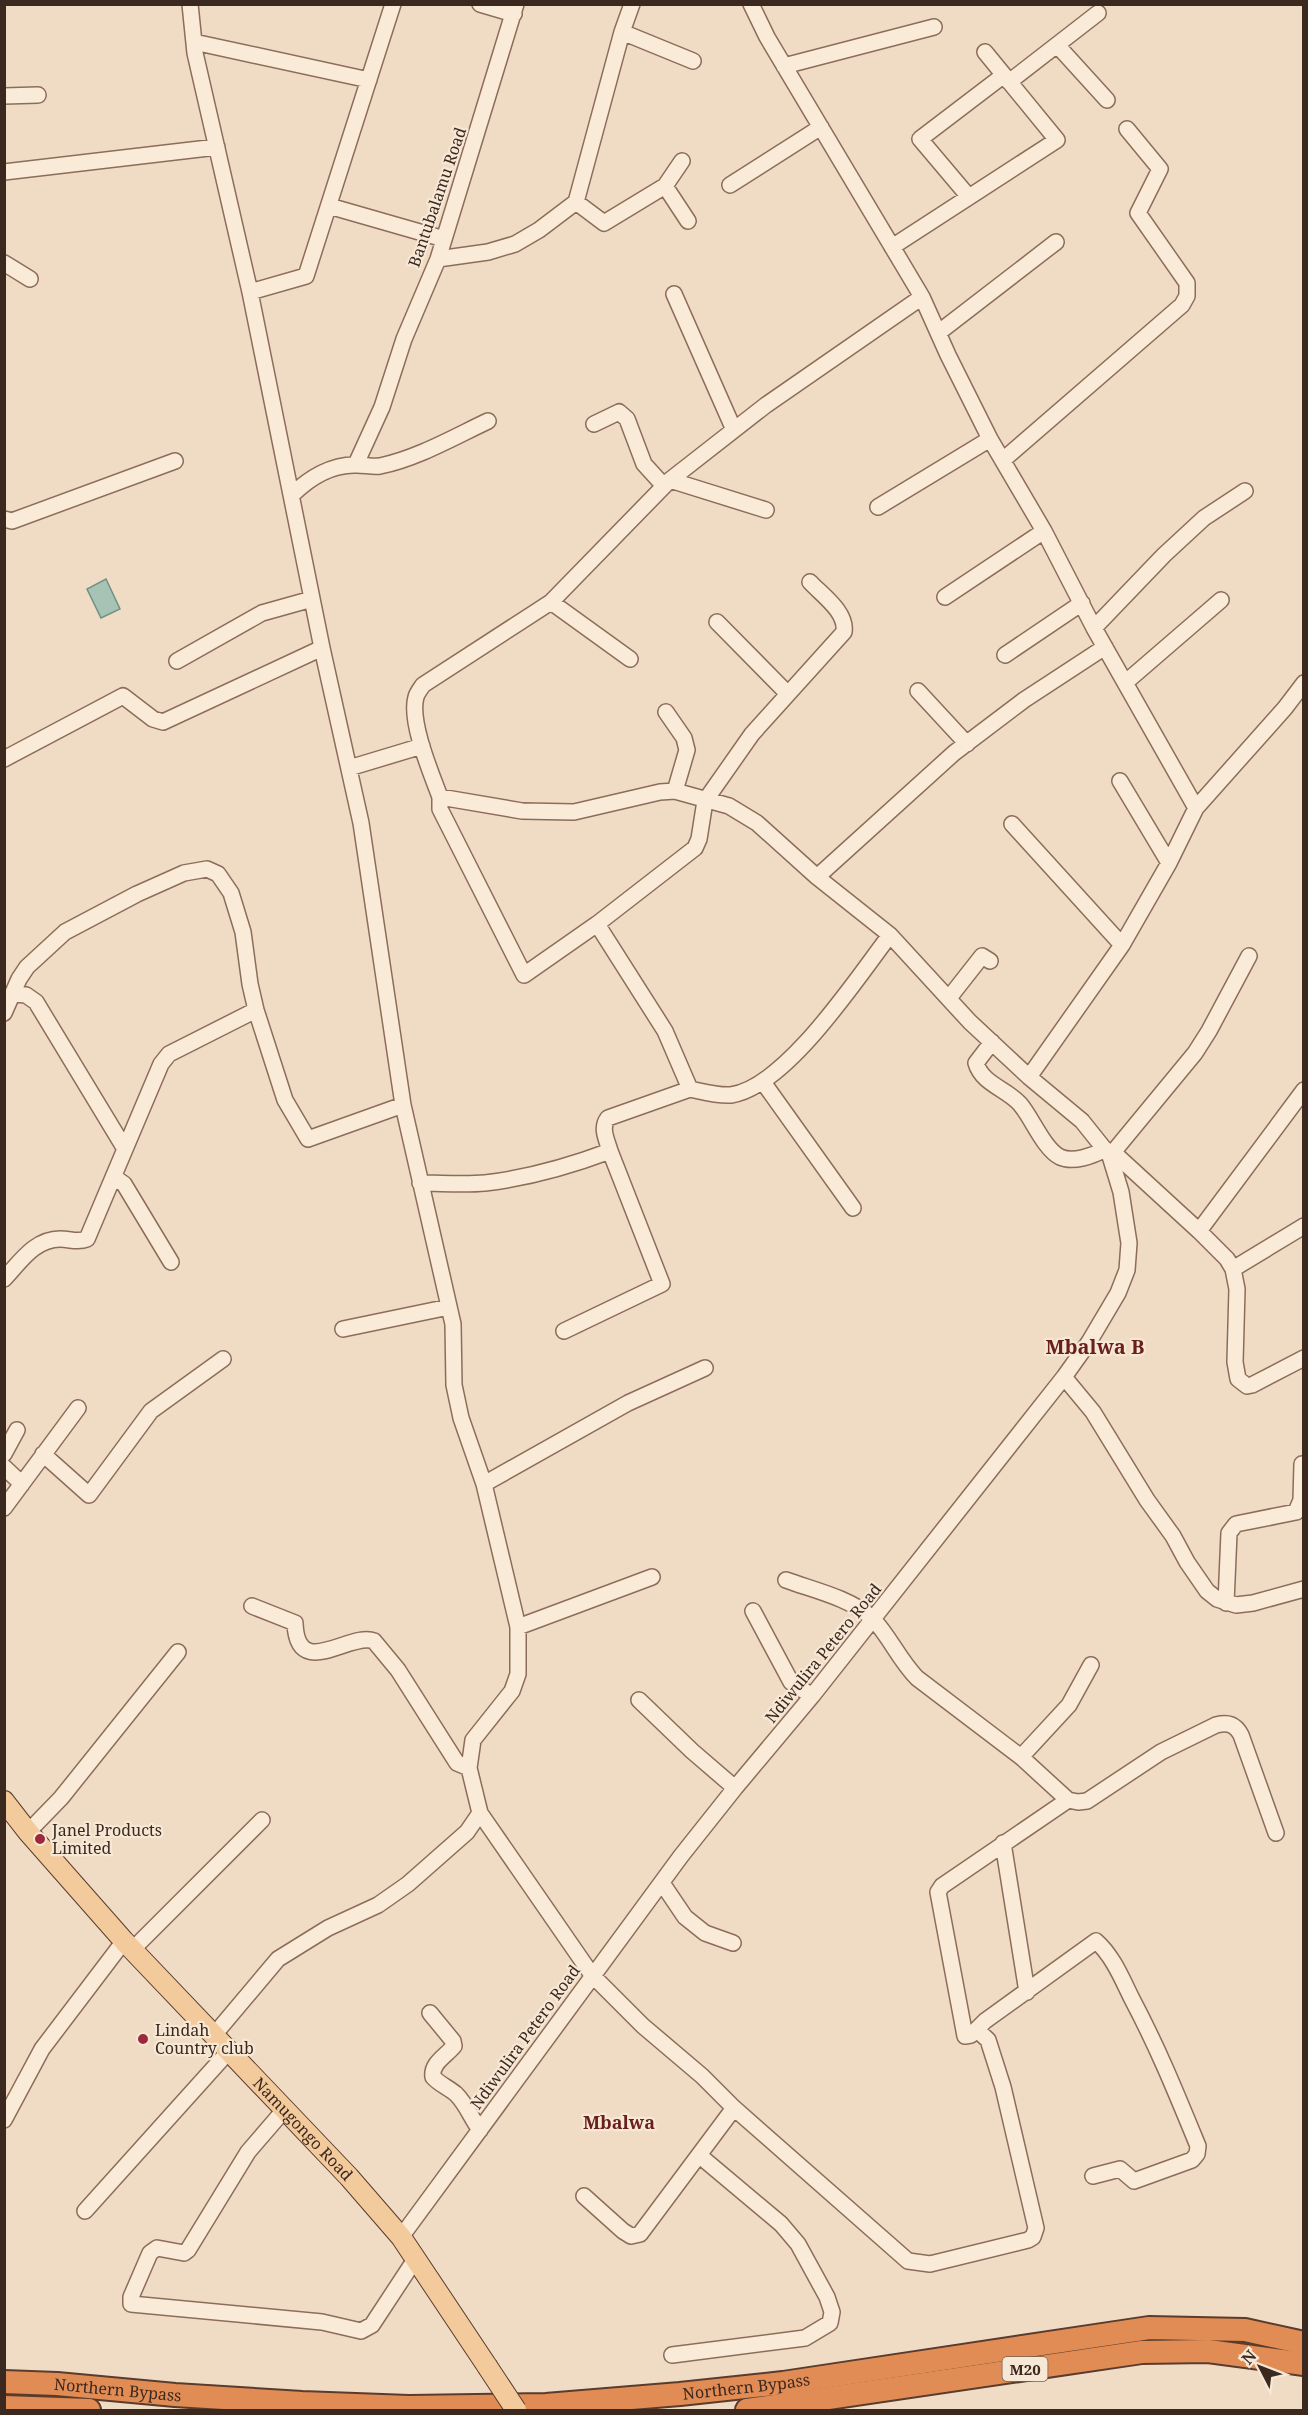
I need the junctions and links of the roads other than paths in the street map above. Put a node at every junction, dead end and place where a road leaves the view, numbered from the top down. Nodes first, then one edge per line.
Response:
1 (190, 4) edge
2 (393, 4) edge
3 (480, 4) edge
4 (632, 4) edge
5 (751, 4) edge
6 (515, 9) edge
7 (1098, 13) dead end
8 (934, 27) dead end
9 (622, 32) junction
10 (194, 42) junction
11 (1057, 45) junction
12 (985, 52) dead end
13 (693, 61) dead end
14 (784, 66) junction
15 (1007, 78) junction
16 (369, 80) junction
17 (38, 94) dead end
18 (4, 96) edge
19 (1107, 100) dead end
20 (820, 127) junction
21 (1127, 129) dead end
22 (216, 147) junction
23 (682, 161) dead end
24 (4, 172) edge
25 (730, 185) dead end
26 (665, 186) junction
27 (969, 197) junction
28 (576, 202) junction
29 (329, 206) junction
30 (688, 221) dead end
31 (444, 239) junction
32 (1056, 242) dead end
33 (892, 247) junction
34 (438, 259) junction
35 (4, 263) edge
36 (30, 279) dead end
37 (250, 292) junction
38 (674, 294) dead end
39 (922, 297) junction
40 (938, 333) junction
41 (488, 421) dead end
42 (594, 424) dead end
43 (734, 430) junction
44 (990, 439) junction
45 (1003, 460) junction
46 (175, 461) dead end
47 (356, 465) junction
48 (667, 483) junction
49 (1245, 491) dead end
50 (292, 495) junction
51 (878, 507) dead end
52 (766, 510) dead end
53 (4, 519) edge
54 (1044, 531) junction
55 (810, 582) dead end
56 (945, 597) dead end
57 (312, 599) junction
58 (1221, 600) dead end
59 (551, 602) junction
60 (1082, 603) junction
61 (717, 622) dead end
62 (1094, 628) junction
63 (1105, 647) junction
64 (322, 648) junction
65 (1005, 656) dead end
66 (630, 659) dead end
67 (177, 661) dead end
68 (1126, 682) junction
69 (1304, 683) edge
70 (918, 690) dead end
71 (788, 694) junction
72 (666, 712) dead end
73 (967, 744) junction
74 (422, 746) junction
75 (4, 759) edge
76 (349, 768) junction
77 (1120, 781) dead end
78 (675, 792) junction
79 (440, 797) junction
80 (705, 801) junction
81 (1196, 808) junction
82 (1012, 824) dead end
83 (1168, 863) junction
84 (817, 877) junction
85 (597, 924) junction
86 (890, 935) junction
87 (1122, 945) junction
88 (1249, 956) dead end
89 (990, 961) dead end
90 (14, 994) junction
91 (949, 998) junction
92 (256, 1010) junction
93 (4, 1013) edge
94 (992, 1042) junction
95 (1029, 1077) junction
96 (763, 1082) junction
97 (690, 1089) junction
98 (1304, 1090) edge
99 (404, 1105) junction
100 (125, 1149) junction
101 (610, 1151) junction
102 (1110, 1153) junction
103 (114, 1177) junction
104 (420, 1183) junction
105 (853, 1208) dead end
106 (1304, 1226) edge
107 (1199, 1231) junction
108 (171, 1262) dead end
109 (1233, 1269) junction
110 (4, 1279) edge
111 (449, 1307) junction
112 (343, 1329) dead end
113 (564, 1330) dead end
114 (1304, 1358) edge
115 (223, 1359) dead end
116 (705, 1368) dead end
117 (1064, 1377) junction
118 (78, 1408) dead end
119 (16, 1430) dead end
120 (4, 1454) edge
121 (43, 1454) junction
122 (1302, 1464) dead end
123 (4, 1467) edge
124 (22, 1484) junction
125 (484, 1484) junction
126 (4, 1508) edge
127 (652, 1577) dead end
128 (786, 1580) dead end
129 (1304, 1589) edge
130 (1226, 1603) junction
131 (252, 1606) dead end
132 (753, 1611) dead end
133 (873, 1619) junction
134 (519, 1627) junction
135 (178, 1652) dead end
136 (1091, 1665) dead end
137 (812, 1696) junction
138 (639, 1700) dead end
139 (1021, 1757) junction
140 (469, 1768) junction
141 (735, 1788) junction
142 (1068, 1800) junction
143 (4, 1801) edge
144 (480, 1813) junction
145 (262, 1820) dead end
146 (28, 1832) junction
147 (1276, 1833) dead end
148 (1003, 1843) junction
149 (662, 1882) junction
150 (733, 1943) dead end
151 (128, 1946) junction
152 (592, 1975) junction
153 (1027, 1992) junction
154 (430, 2013) dead end
155 (977, 2030) junction
156 (214, 2035) junction
157 (229, 2051) junction
158 (734, 2108) junction
159 (285, 2109) junction
160 (4, 2120) edge
161 (480, 2130) junction
162 (700, 2156) junction
163 (1093, 2176) dead end
164 (584, 2196) dead end
165 (85, 2211) dead end
166 (401, 2238) junction
167 (416, 2258) junction
168 (1304, 2343) edge
169 (672, 2355) dead end
170 (1304, 2364) edge
171 (4, 2382) edge
172 (4, 2407) edge
173 (89, 2410) edge
174 (516, 2410) edge
175 (747, 2410) edge

1 - 10 street
2 - 16 street
3 - 6 street
4 - 9 street
5 - 14 street
6 - 31 street, Bantubalamu Road
7 - 11 street
8 - 14 street
9 - 13 street
9 - 28 street
10 - 16 street
10 - 22 street
11 - 15 street
11 - 19 street
12 - 15 street
14 - 20 street
15 - 27 street
15 - 27 street
16 - 29 street
17 - 18 street
20 - 25 street
20 - 33 street
21 - 45 street
22 - 24 street
22 - 37 street
23 - 26 street
26 - 28 street
26 - 30 street
27 - 33 street
28 - 34 street
29 - 31 street
29 - 37 street
31 - 34 street, Bantubalamu Road
32 - 40 street
33 - 39 street
34 - 47 street, Bantubalamu Road
35 - 36 street
37 - 50 street
38 - 43 street
39 - 40 street
39 - 43 street
40 - 44 street
41 - 47 street
42 - 48 street
43 - 48 street
44 - 45 street
44 - 51 street
45 - 54 street
46 - 53 street
47 - 50 street
48 - 52 street
48 - 59 street
49 - 62 street
50 - 57 street
54 - 56 street
54 - 60 street
55 - 71 street
57 - 64 street
57 - 67 street
58 - 68 street
59 - 66 street
59 - 74 street
60 - 62 street
60 - 65 street
61 - 71 street
62 - 63 street
63 - 68 street
63 - 73 street
64 - 75 street
64 - 76 street
68 - 81 street
69 - 81 street
70 - 73 street
71 - 80 street
72 - 78 street
73 - 84 street
74 - 76 street
74 - 79 street
76 - 99 street
77 - 83 street
78 - 79 street
78 - 80 street, Ndiwulira Petero Road
79 - 85 street
80 - 84 street, Ndiwulira Petero Road
80 - 85 street
81 - 83 street
82 - 87 street
83 - 87 street
84 - 86 street, Ndiwulira Petero Road
85 - 97 street
86 - 91 street, Ndiwulira Petero Road
86 - 96 street
87 - 95 street
88 - 102 street
89 - 91 street
90 - 92 street
90 - 93 street
90 - 100 street
91 - 94 street, Ndiwulira Petero Road
92 - 99 street
92 - 100 street
94 - 95 street, Ndiwulira Petero Road
94 - 102 street
95 - 102 street, Ndiwulira Petero Road
96 - 97 street
96 - 105 street
97 - 101 street
98 - 107 street
99 - 104 street
100 - 103 street
101 - 104 street
101 - 113 street
102 - 107 street
102 - 117 street, Ndiwulira Petero Road
103 - 108 street
103 - 110 street
104 - 111 street
106 - 109 street
107 - 109 street
109 - 114 street
111 - 112 street
111 - 125 street
115 - 121 street
116 - 125 street
117 - 130 street
117 - 133 street, Ndiwulira Petero Road
118 - 121 street
119 - 120 street
121 - 124 street
122 - 130 street
123 - 124 street
124 - 126 street
125 - 134 street
127 - 134 street
128 - 133 street
129 - 130 street
131 - 140 street
132 - 137 street
133 - 137 street, Ndiwulira Petero Road
133 - 139 street
134 - 140 street
135 - 146 street
136 - 139 street
137 - 141 street, Ndiwulira Petero Road
138 - 141 street
139 - 142 street
140 - 144 street
141 - 149 street, Ndiwulira Petero Road
142 - 147 street
142 - 148 street
143 - 146 main road, Namugongo Road
144 - 152 street
144 - 156 street
145 - 151 street
146 - 151 main road, Namugongo Road
148 - 153 street
148 - 155 street
149 - 150 street
149 - 152 street, Ndiwulira Petero Road
151 - 156 main road, Namugongo Road
151 - 160 street
152 - 158 street
152 - 161 street, Ndiwulira Petero Road
153 - 155 street
153 - 163 street
154 - 161 street
155 - 158 street
156 - 157 main road, Namugongo Road
157 - 159 main road, Namugongo Road
157 - 165 street
158 - 162 street
159 - 166 main road, Namugongo Road
159 - 167 street
161 - 166 street, Ndiwulira Petero Road
162 - 164 street
162 - 169 street
166 - 167 main road, Namugongo Road
167 - 174 main road, Namugongo Road, bridge
168 - 171 highway, Northern Bypass / M20
170 - 175 highway, Northern Bypass / M20
172 - 173 highway, Northern Bypass

